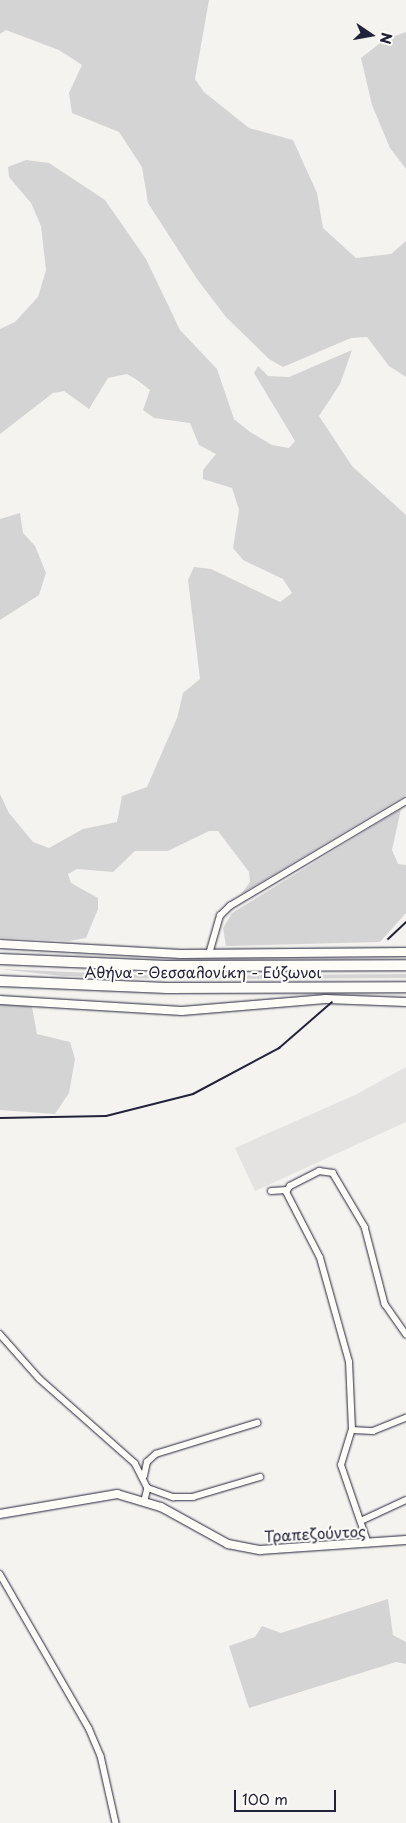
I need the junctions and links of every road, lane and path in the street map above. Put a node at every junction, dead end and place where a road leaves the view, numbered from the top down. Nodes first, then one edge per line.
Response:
1 (406, 801) edge
2 (0, 944) edge
3 (406, 952) edge
4 (209, 954) junction
5 (0, 959) edge
6 (406, 965) edge
7 (0, 982) edge
8 (406, 987) edge
9 (0, 1000) edge
10 (406, 1002) edge
11 (287, 1190) junction
12 (271, 1191) dead end
13 (0, 1334) edge
14 (406, 1334) edge
15 (406, 1418) edge
16 (257, 1423) dead end
17 (352, 1430) junction
18 (144, 1476) junction
19 (260, 1477) dead end
20 (148, 1488) junction
21 (145, 1500) junction
22 (406, 1500) edge
23 (0, 1514) edge
24 (363, 1520) junction
25 (406, 1540) edge
26 (368, 1544) junction
27 (0, 1574) edge
28 (116, 1823) edge

1 - 4 street
2 - 4 main road
3 - 4 main road
5 - 6 highway, Αθήνα - Θεσσαλονίκη - Εύζωνοι
7 - 8 highway, Αθήνα - Θεσσαλονίκη - Εύζωνοι
9 - 10 main road
11 - 12 street
11 - 14 street
11 - 17 street
13 - 18 street
15 - 17 street
16 - 18 street
17 - 24 street
18 - 20 street
19 - 20 street
20 - 21 street
21 - 23 main road, Τραπεζούντος
21 - 26 main road, Τραπεζούντος
22 - 24 street
24 - 26 street
25 - 26 main road, Τραπεζούντος
27 - 28 street

